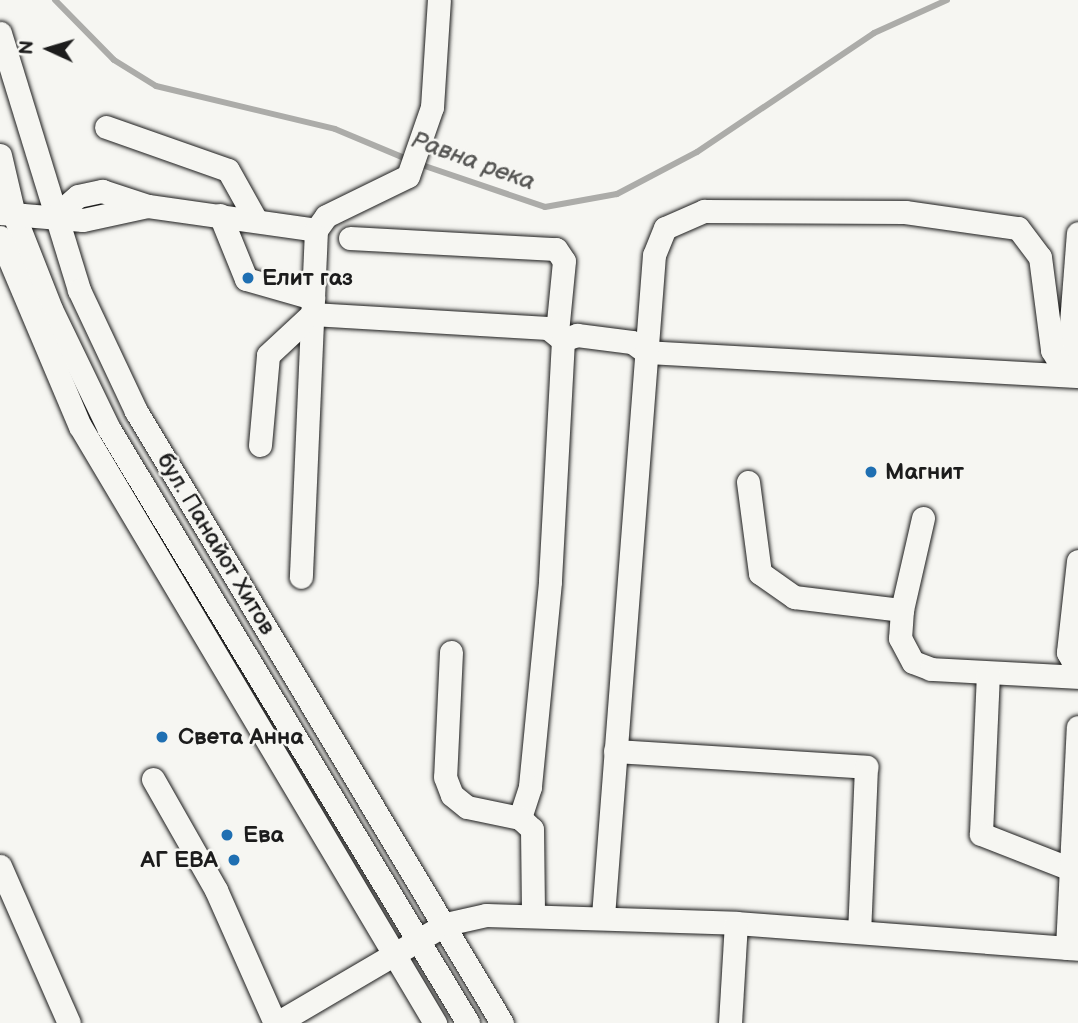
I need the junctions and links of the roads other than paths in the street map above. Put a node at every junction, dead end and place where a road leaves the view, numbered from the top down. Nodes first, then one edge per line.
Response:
1 (439, 0) edge
2 (0, 33) edge
3 (106, 127) dead end
4 (0, 155) edge
5 (7, 214) edge
6 (56, 215) junction
7 (220, 215) junction
8 (256, 220) junction
9 (316, 230) junction
10 (1078, 233) edge
11 (0, 237) edge
12 (351, 238) dead end
13 (312, 306) junction
14 (560, 336) junction
15 (646, 352) junction
16 (1073, 375) edge
17 (260, 445) dead end
18 (748, 482) dead end
19 (923, 518) dead end
20 (1078, 561) edge
21 (301, 577) dead end
22 (902, 610) junction
23 (451, 652) dead end
24 (988, 673) junction
25 (1078, 675) edge
26 (1078, 727) edge
27 (615, 751) junction
28 (153, 779) dead end
29 (520, 818) junction
30 (0, 866) edge
31 (1071, 869) junction
32 (533, 913) junction
33 (603, 916) junction
34 (736, 923) junction
35 (446, 924) junction
36 (859, 932) junction
37 (419, 939) junction
38 (1072, 949) edge
39 (396, 952) junction
40 (69, 1023) edge
41 (276, 1023) edge
42 (435, 1023) edge
43 (468, 1023) edge
44 (502, 1023) edge
45 (730, 1023) edge

1 - 9 street
2 - 6 street, бул. Панайот Хитов
3 - 8 street
4 - 5 street, бул. Панайот Хитов
5 - 6 street
5 - 37 street, бул. Панайот Хитов
6 - 7 street
6 - 35 street, бул. Панайот Хитов
7 - 8 street
7 - 13 street
8 - 9 street
9 - 13 street
10 - 16 street
11 - 39 street
12 - 14 street
13 - 14 street
13 - 17 street
13 - 21 street
14 - 15 street
14 - 29 street
15 - 16 street
15 - 16 street
15 - 27 street
18 - 22 street
19 - 22 street
20 - 25 street
22 - 24 street
23 - 29 street
24 - 25 street
24 - 31 street
26 - 31 street
27 - 33 street
27 - 36 street
28 - 41 street
29 - 32 street
30 - 40 street
31 - 38 street
32 - 33 street
32 - 35 street
33 - 34 street
34 - 36 street
34 - 45 street
35 - 37 street
35 - 44 street, бул. Панайот Хитов
36 - 38 street
37 - 39 street
37 - 43 street, бул. Панайот Хитов
39 - 41 street
39 - 42 street

